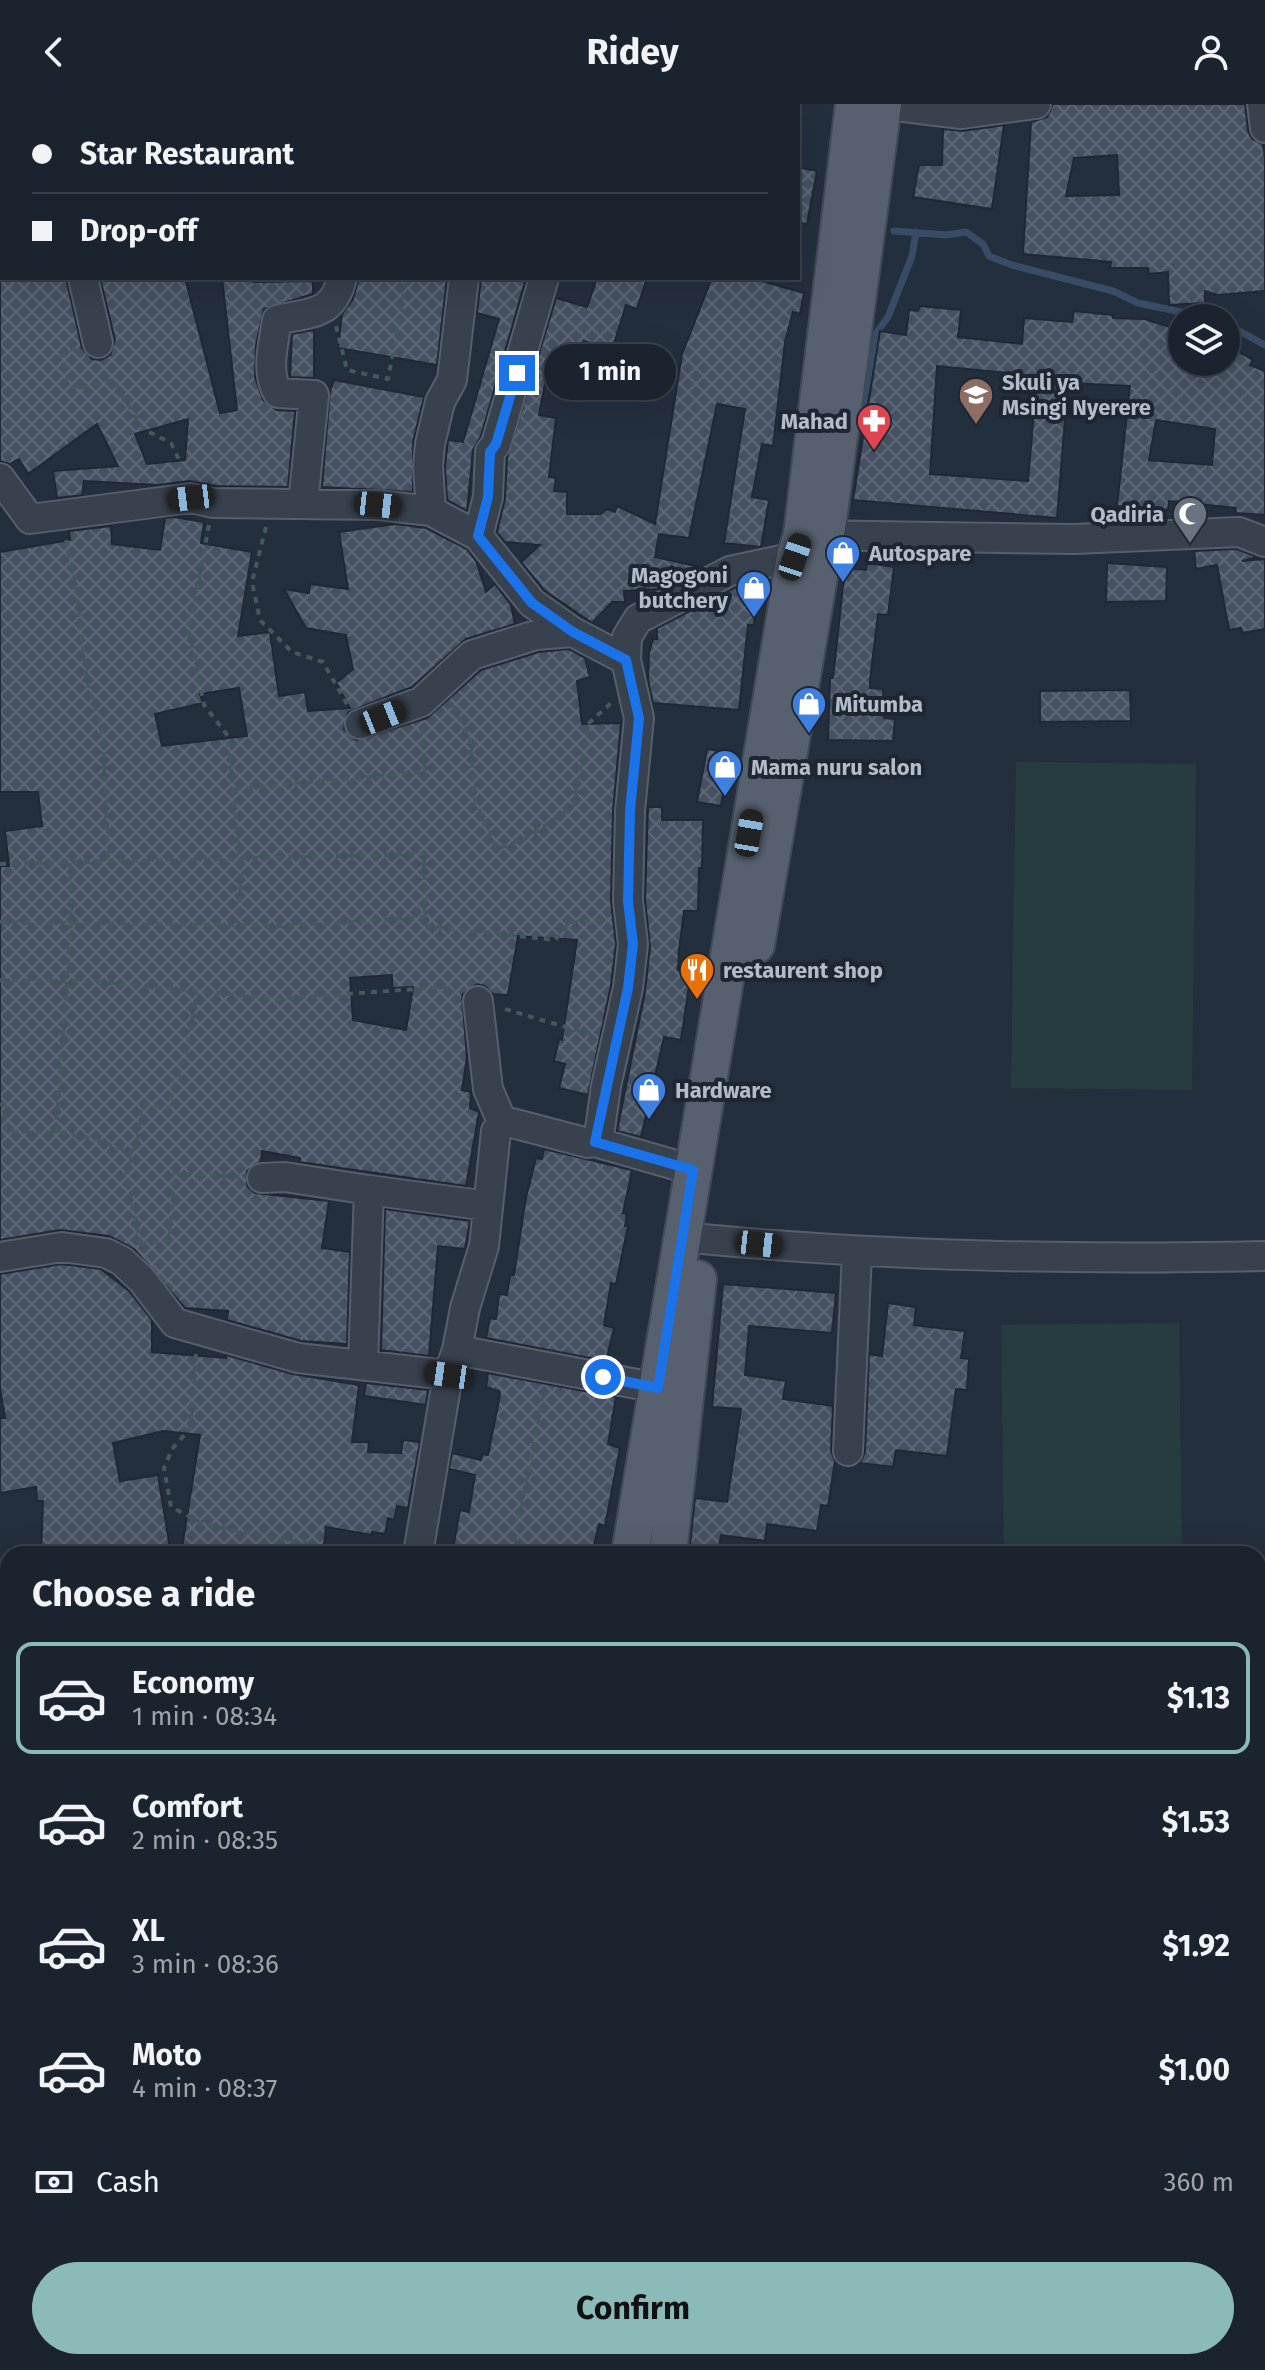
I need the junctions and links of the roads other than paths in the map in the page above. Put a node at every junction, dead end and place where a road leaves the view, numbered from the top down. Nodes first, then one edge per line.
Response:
1 (854, 104) edge
2 (882, 104) edge
3 (1036, 104) edge
4 (1262, 104) edge
5 (1265, 128) edge
6 (83, 280) edge
7 (342, 280) edge
8 (464, 280) edge
9 (543, 280) edge
10 (98, 343) road end
11 (0, 478) edge
12 (303, 504) junction
13 (431, 511) junction
14 (478, 536) junction
15 (808, 542) junction
16 (1265, 542) edge
17 (573, 632) junction
18 (628, 673) junction
19 (360, 724) road end
20 (478, 1001) road end
21 (503, 1124) junction
22 (595, 1142) junction
23 (693, 1170) junction
24 (262, 1178) road end
25 (369, 1190) junction
26 (488, 1206) junction
27 (703, 1239) junction
28 (857, 1253) junction
29 (1265, 1256) edge
30 (0, 1257) edge
31 (452, 1363) junction
32 (363, 1365) junction
33 (658, 1388) junction
34 (848, 1451) dead end
35 (419, 1546) edge
36 (631, 1546) edge
37 (669, 1546) edge

1 - 15 main road
2 - 3 street
2 - 15 main road
4 - 5 street
6 - 10 street
7 - 12 street
8 - 13 street
9 - 14 street
11 - 12 street
12 - 13 street
13 - 14 street
14 - 17 street
15 - 16 street
15 - 18 street
15 - 23 main road
15 - 27 main road
17 - 18 street
17 - 19 street
18 - 22 street
20 - 21 street
21 - 22 street
21 - 26 street
22 - 23 street
23 - 33 main road
24 - 25 street
25 - 26 street
25 - 32 street
26 - 31 street
27 - 28 street
27 - 37 main road
28 - 29 street
28 - 34 street
30 - 32 street
31 - 32 street
31 - 33 street
31 - 35 street
33 - 36 main road

